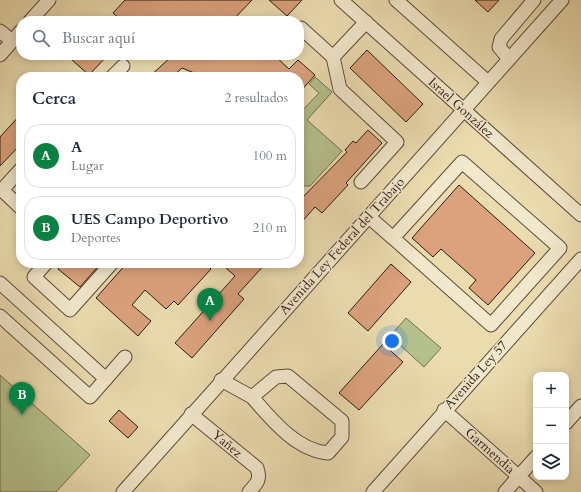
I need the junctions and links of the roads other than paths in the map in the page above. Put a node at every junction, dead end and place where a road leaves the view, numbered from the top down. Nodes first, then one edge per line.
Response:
1 (49, 0) edge
2 (341, 0) edge
3 (396, 0) edge
4 (534, 0) edge
5 (562, 0) edge
6 (35, 16) edge
7 (366, 22) junction
8 (0, 31) edge
9 (304, 31) edge
10 (16, 37) edge
11 (12, 41) junction
12 (0, 55) edge
13 (333, 57) junction
14 (509, 59) junction
15 (123, 66) dead end
16 (117, 72) edge
17 (488, 82) junction
18 (463, 110) junction
19 (16, 175) edge
20 (361, 182) dead end
21 (16, 203) edge
22 (581, 215) edge
23 (369, 217) junction
24 (393, 238) junction
25 (581, 259) edge
26 (42, 268) edge
27 (108, 268) edge
28 (0, 284) edge
29 (0, 316) edge
30 (125, 357) dead end
31 (106, 378) junction
32 (221, 380) junction
33 (252, 398) junction
34 (581, 406) edge
35 (444, 410) junction
36 (191, 414) junction
37 (569, 420) edge
38 (533, 461) edge
39 (519, 477) junction
40 (123, 492) edge
41 (249, 492) edge
42 (373, 492) edge
43 (505, 492) edge
44 (536, 492) edge

1 - 6 street
2 - 7 street, Israel González
3 - 17 street
4 - 14 street
5 - 14 street, Avenida Ley Federal del Trabajo
7 - 13 street
7 - 18 street, Israel González
8 - 11 street
9 - 13 street
10 - 11 street
11 - 12 street
13 - 20 street
14 - 17 street, Avenida Ley Federal del Trabajo
15 - 16 street
17 - 18 street, Avenida Ley Federal del Trabajo
18 - 22 street, Israel González
18 - 23 street, Avenida Ley Federal del Trabajo
19 - 21 street
23 - 24 street
23 - 32 street, Avenida Ley Federal del Trabajo
24 - 24 street
25 - 35 street, Avenida Ley 57
26 - 27 street
28 - 31 street
29 - 31 street
30 - 31 street
32 - 33 street
32 - 36 street, Avenida Ley Federal del Trabajo
33 - 33 street
34 - 37 street
35 - 39 street, Garmendia
35 - 42 street, Avenida Ley 57
36 - 40 street, Avenida Ley Federal del Trabajo
36 - 41 street, Yañez
38 - 39 street
39 - 43 street
39 - 44 street, Garmendia

